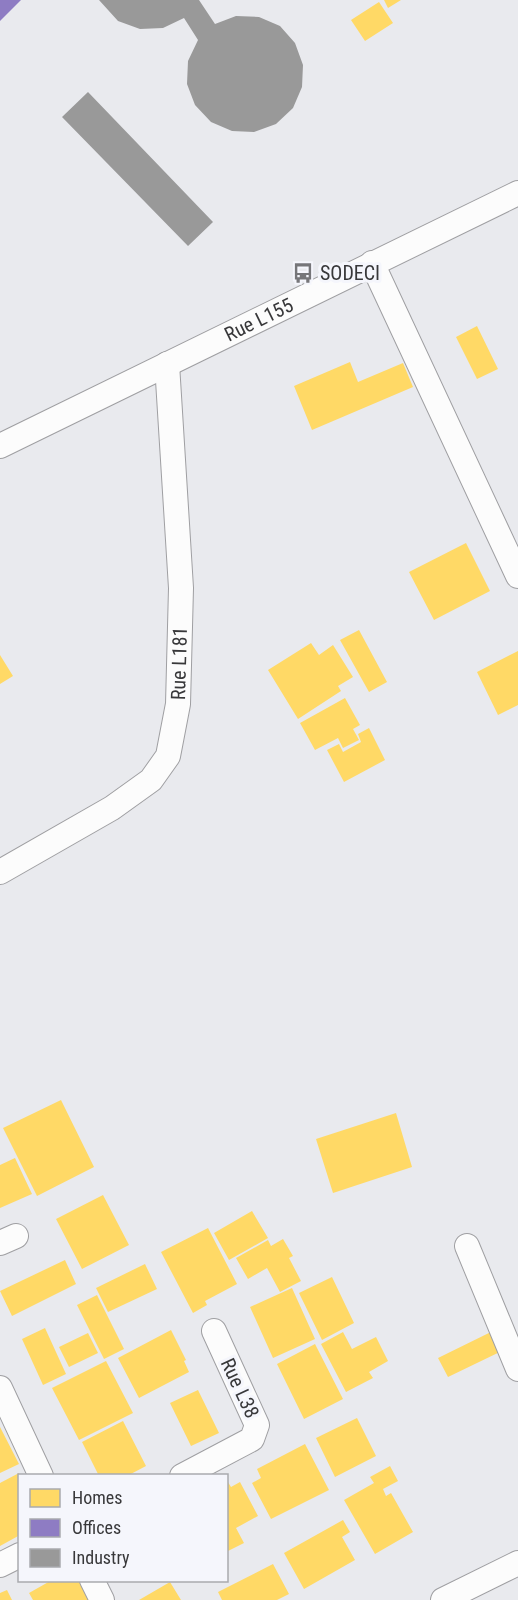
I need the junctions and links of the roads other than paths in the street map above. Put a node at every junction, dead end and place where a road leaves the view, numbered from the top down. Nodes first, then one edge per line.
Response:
1 (518, 193) edge
2 (372, 263) junction
3 (167, 364) junction
4 (0, 446) edge
5 (518, 576) edge
6 (0, 872) edge
7 (467, 1246) dead end
8 (214, 1331) dead end
9 (518, 1369) edge
10 (0, 1388) edge
11 (40, 1474) edge
12 (186, 1474) edge
13 (18, 1556) edge
14 (0, 1565) edge
15 (514, 1565) edge
16 (93, 1582) edge
17 (102, 1600) edge
18 (443, 1600) edge

1 - 2 street, Rue L155
2 - 3 street, Rue L155
2 - 5 street
3 - 4 street, Rue L155
3 - 6 street, Rue L181
7 - 9 street
8 - 12 street, Rue L38
10 - 11 street
13 - 14 street
15 - 18 street
16 - 17 street

